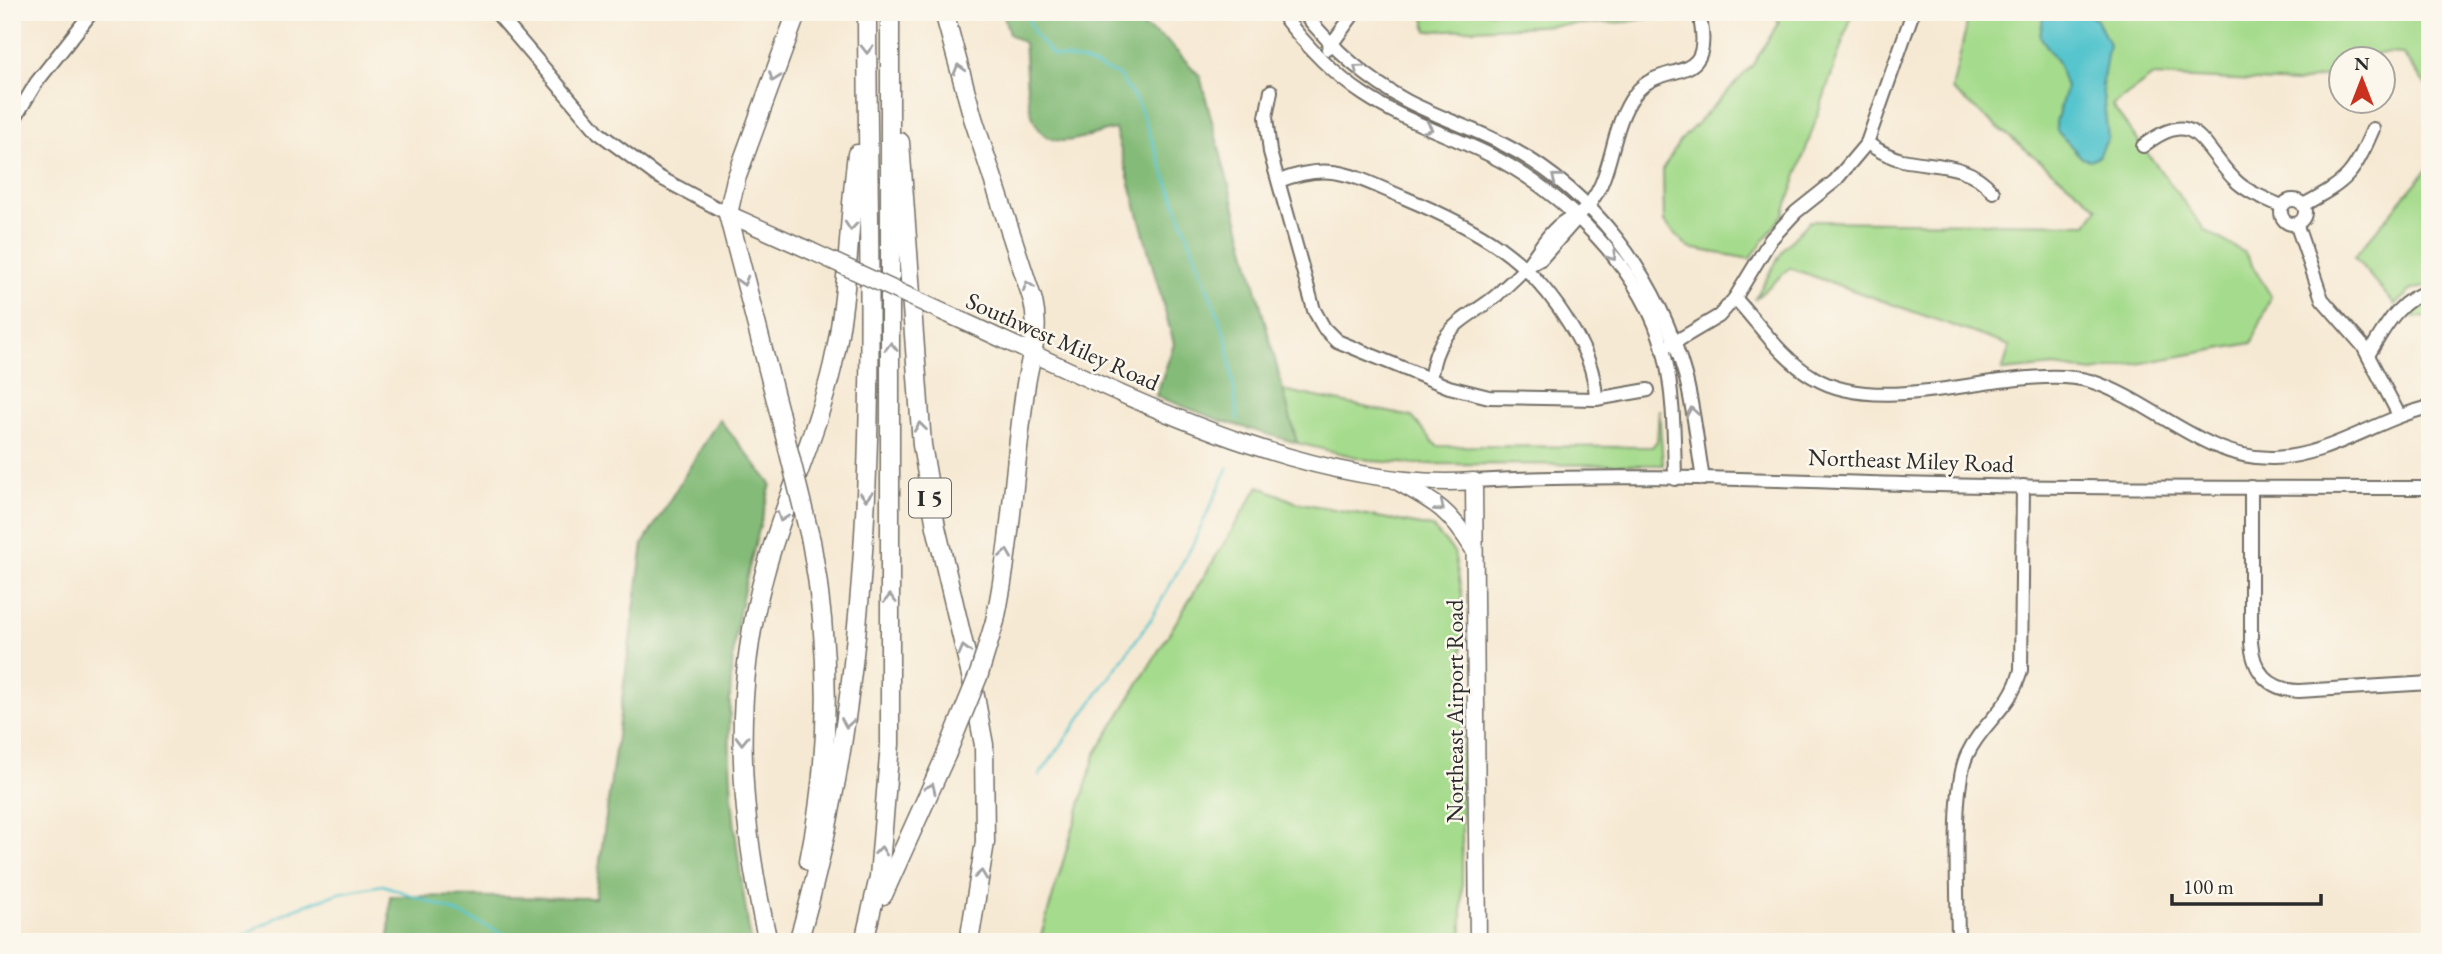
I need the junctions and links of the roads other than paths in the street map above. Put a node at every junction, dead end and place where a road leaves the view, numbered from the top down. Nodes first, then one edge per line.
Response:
1 (92, 12) edge
2 (496, 12) edge
3 (797, 12) edge
4 (867, 12) edge
5 (890, 12) edge
6 (944, 12) edge
7 (1280, 12) edge
8 (1303, 12) edge
9 (1355, 12) edge
10 (1913, 12) edge
11 (1701, 24) dead end
12 (1332, 45) junction
13 (890, 49) junction
14 (1321, 58) junction
15 (867, 85) junction
16 (1271, 91) dead end
17 (12, 123) edge
18 (2373, 129) dead end
19 (1867, 143) junction
20 (2143, 146) dead end
21 (1279, 181) junction
22 (1993, 192) dead end
23 (2305, 204) junction
24 (1587, 205) junction
25 (2281, 206) junction
26 (728, 214) junction
27 (1578, 216) junction
28 (2297, 226) junction
29 (1526, 267) junction
30 (2430, 291) edge
31 (1735, 298) junction
32 (1669, 346) junction
33 (1035, 353) junction
34 (2368, 355) junction
35 (1430, 379) junction
36 (1648, 390) dead end
37 (1596, 399) junction
38 (2430, 407) edge
39 (2399, 415) junction
40 (1391, 478) junction
41 (1675, 479) junction
42 (1703, 479) junction
43 (1474, 481) junction
44 (2023, 486) junction
45 (2251, 487) junction
46 (2430, 488) edge
47 (1475, 553) junction
48 (2430, 683) edge
49 (806, 913) junction
50 (864, 941) edge
51 (768, 942) edge
52 (798, 942) edge
53 (969, 942) edge
54 (1478, 942) edge
55 (1958, 942) edge

1 - 17 street
2 - 26 street
3 -> 26 highway
4 -> 15 highway
5 - 13 highway, I 5
33 -> 6 highway, I 5
7 - 14 street
8 - 12 street
9 - 12 street
10 - 19 street
11 - 24 street
12 - 14 street
24 -> 12 street
50 -> 13 highway, I 5
53 -> 13 highway, I 5
14 -> 27 street
15 -> 49 highway
15 -> 51 highway
16 - 21 street
18 - 23 street
19 - 22 street
19 - 31 street
20 - 25 street
21 - 29 street
21 - 35 street
23 - 25 street
23 - 28 street
24 - 27 street
24 - 32 street
25 - 28 street
26 - 33 main road, Southwest Miley Road, bridge
26 -> 49 highway, bridge
27 - 29 street
27 -> 32 street
28 - 34 street
29 - 35 street
29 - 37 street
30 - 34 street
31 - 32 street
31 - 39 street
32 - 41 street
42 -> 32 street
33 - 40 main road, Southwest Miley Road
50 -> 33 highway, I 5, bridge
34 - 39 street
35 - 37 street
36 - 37 street
38 - 39 street
40 - 43 main road, Northeast Miley Road
40 -> 47 main road
41 - 42 street, Northeast Miley Road
41 - 43 street, Northeast Miley Road
42 - 44 street, Northeast Miley Road
43 - 47 main road, Northeast Airport Road
44 - 45 street, Northeast Miley Road
44 - 55 street
45 - 46 street, Northeast Miley Road
45 - 48 street
47 - 54 main road, Northeast Airport Road
49 - 52 highway

